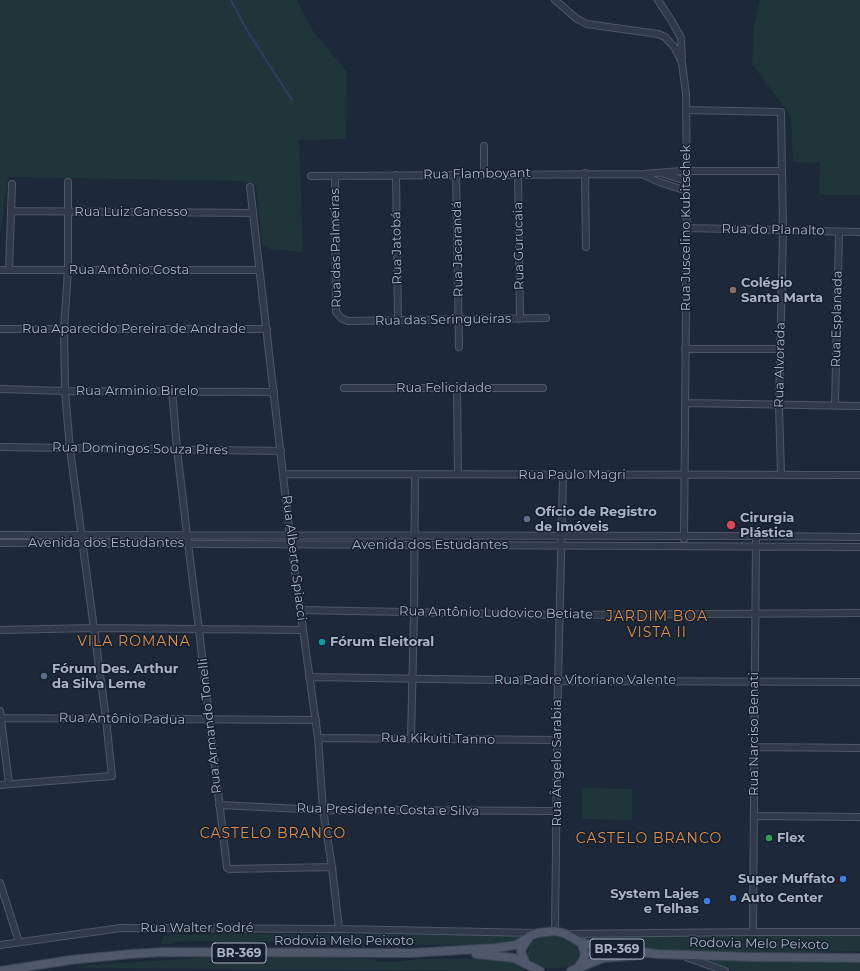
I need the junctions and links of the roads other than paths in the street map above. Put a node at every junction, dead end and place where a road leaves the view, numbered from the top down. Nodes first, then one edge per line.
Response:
1 (555, 0) edge
2 (658, 0) edge
3 (682, 63) junction
4 (686, 110) junction
5 (484, 146) dead end
6 (686, 171) junction
7 (782, 171) junction
8 (585, 173) junction
9 (661, 173) junction
10 (456, 174) junction
11 (484, 174) junction
12 (518, 174) junction
13 (643, 174) junction
14 (396, 175) junction
15 (311, 176) dead end
16 (335, 176) junction
17 (686, 181) junction
18 (68, 182) dead end
19 (12, 184) dead end
20 (250, 187) dead end
21 (687, 191) junction
22 (11, 211) junction
23 (69, 212) junction
24 (252, 213) junction
25 (687, 228) junction
26 (783, 230) junction
27 (839, 232) junction
28 (860, 232) edge
29 (586, 247) dead end
30 (0, 270) edge
31 (9, 270) junction
32 (68, 270) junction
33 (259, 270) junction
34 (340, 318) joint
35 (546, 318) dead end
36 (459, 319) junction
37 (520, 319) junction
38 (398, 320) junction
39 (0, 329) edge
40 (267, 329) junction
41 (64, 330) junction
42 (459, 347) dead end
43 (685, 349) junction
44 (780, 349) junction
45 (344, 388) dead end
46 (457, 388) junction
47 (543, 388) dead end
48 (0, 389) edge
49 (172, 390) junction
50 (65, 391) junction
51 (274, 392) junction
52 (685, 403) junction
53 (779, 405) junction
54 (835, 406) junction
55 (860, 406) edge
56 (0, 446) edge
57 (70, 448) junction
58 (177, 449) junction
59 (281, 450) junction
60 (283, 474) junction
61 (415, 474) junction
62 (458, 474) junction
63 (563, 475) junction
64 (685, 475) junction
65 (781, 475) junction
66 (860, 475) edge
67 (0, 535) edge
68 (81, 535) junction
69 (187, 536) junction
70 (290, 536) junction
71 (415, 536) junction
72 (562, 536) junction
73 (684, 536) junction
74 (756, 536) junction
75 (860, 537) edge
76 (0, 543) edge
77 (83, 543) junction
78 (188, 544) junction
79 (562, 544) junction
80 (292, 545) junction
81 (414, 545) junction
82 (684, 545) junction
83 (756, 545) junction
84 (860, 547) edge
85 (300, 610) junction
86 (414, 612) junction
87 (860, 613) edge
88 (755, 614) junction
89 (559, 615) junction
90 (94, 628) junction
91 (0, 630) edge
92 (199, 630) junction
93 (303, 630) junction
94 (309, 677) junction
95 (413, 678) junction
96 (558, 681) junction
97 (755, 681) junction
98 (860, 682) edge
99 (0, 711) edge
100 (0, 718) edge
101 (106, 719) junction
102 (210, 720) junction
103 (316, 720) junction
104 (318, 738) junction
105 (411, 739) junction
106 (558, 740) junction
107 (755, 747) junction
108 (860, 748) edge
109 (9, 784) junction
110 (0, 785) edge
111 (219, 805) junction
112 (323, 810) junction
113 (557, 811) junction
114 (754, 816) junction
115 (860, 817) edge
116 (332, 867) junction
117 (0, 883) edge
118 (339, 929) junction
119 (555, 931) junction
120 (753, 932) junction
121 (860, 932) edge
122 (538, 933) junction
123 (566, 934) junction
124 (528, 938) junction
125 (578, 941) junction
126 (19, 942) junction
127 (0, 945) edge
128 (450, 951) junction
129 (657, 954) junction
130 (681, 955) junction
131 (860, 958) edge
132 (526, 964) junction
133 (574, 969) edge
134 (0, 971) edge
135 (540, 971) edge
136 (725, 971) edge

1 - 3 street, Rua Juscelino Kubitschek
2 - 3 street
3 - 4 street, Rua Juscelino Kubitschek
4 - 6 street, Rua Juscelino Kubitschek
4 - 7 street, Rua Alvorada
5 - 11 street
6 - 7 street, Rua Flamboyant
6 - 9 street, Rua Flamboyant
6 - 17 street, Rua Juscelino Kubitschek
7 - 26 street, Rua Alvorada
8 - 12 street, Rua Flamboyant
8 - 13 street, Rua Flamboyant
8 - 29 street
9 - 13 street, Rua Flamboyant
9 - 17 street
10 - 11 street, Rua Flamboyant
10 - 14 street, Rua Flamboyant
10 - 36 street, Rua Jacarandá
11 - 12 street, Rua Flamboyant
12 - 37 street, Rua Gurucaia
13 - 21 street
14 - 16 street, Rua Flamboyant
14 - 38 street, Rua Jatobá
15 - 16 street, Rua Flamboyant
16 - 34 street, Rua das Palmeiras
17 - 21 street, Rua Juscelino Kubitschek
18 - 23 street
19 - 22 street
20 - 24 street, Rua Alberto Spiacci
21 - 25 street, Rua Juscelino Kubitschek
22 - 23 street, Rua Luiz Canesso
22 - 31 street
23 - 24 street, Rua Luiz Canesso
23 - 32 street
24 - 33 street, Rua Alberto Spiacci
25 - 26 street, Rua do Planalto
25 - 43 street, Rua Juscelino Kubitschek
26 - 27 street, Rua do Planalto
26 - 44 street, Rua Alvorada
27 - 28 street, Rua do Planalto
27 - 54 street, Rua Esplanada
30 - 31 street, Rua Antônio Costa
31 - 32 street, Rua Antônio Costa
32 - 33 street, Rua Antônio Costa
32 - 41 street
33 - 40 street, Rua Alberto Spiacci
34 - 38 street, Rua das Seringueiras
35 - 37 street, Rua das Seringueiras
36 - 37 street, Rua das Seringueiras
36 - 38 street, Rua das Seringueiras
36 - 42 street, Rua Jacarandá
39 - 41 street, Rua Aparecido Pereira de Andrade
40 - 41 street, Rua Aparecido Pereira de Andrade
40 - 51 street, Rua Alberto Spiacci
41 - 50 street
43 - 44 street
43 - 52 street, Rua Juscelino Kubitschek
44 - 53 street, Rua Alvorada
45 - 46 street, Rua Felicidade
46 - 47 street, Rua Felicidade
46 - 62 street
48 - 50 street, Rua Arminio Birelo
49 - 50 street, Rua Arminio Birelo
49 - 51 street, Rua Arminio Birelo
49 - 58 street, Rua Armando Tonelli
50 - 57 street
51 - 59 street, Rua Alberto Spiacci
52 - 53 street
52 - 64 street, Rua Juscelino Kubitschek
53 - 54 street
53 - 65 street, Rua Alvorada
54 - 55 street
56 - 57 street, Rua Domingos Souza Pires
57 - 58 street, Rua Domingos Souza Pires
57 - 68 street
58 - 59 street, Rua Domingos Souza Pires
58 - 69 street, Rua Armando Tonelli
59 - 60 street, Rua Alberto Spiacci
60 - 61 street, Rua Paulo Magri
60 - 70 street, Rua Alberto Spiacci
61 - 62 street, Rua Paulo Magri
61 - 71 street
62 - 63 street, Rua Paulo Magri
63 - 64 street, Rua Paulo Magri
63 - 72 street, Rua Ângelo Sarabia
64 - 65 street, Rua Paulo Magri
64 - 73 street, Rua Juscelino Kubitschek
65 - 66 street, Rua Paulo Magri
67 - 68 street, Avenida dos Estudantes
68 - 69 street, Avenida dos Estudantes
68 - 77 street
69 - 70 street, Avenida dos Estudantes
69 - 78 street, Rua Armando Tonelli
70 - 71 street, Avenida dos Estudantes
70 - 80 street, Rua Alberto Spiacci
71 - 72 street, Avenida dos Estudantes
71 - 81 street
72 - 73 street, Avenida dos Estudantes
72 - 79 street, Rua Ângelo Sarabia
73 - 74 street, Avenida dos Estudantes
73 - 82 street, Rua Juscelino Kubitschek
74 - 75 street, Avenida dos Estudantes
74 - 83 street, Rua Narciso Benati
76 - 77 street, Avenida dos Estudantes
77 - 78 street, Avenida dos Estudantes
77 - 90 street
78 - 80 street, Avenida dos Estudantes
78 - 92 street, Rua Armando Tonelli
79 - 81 street, Avenida dos Estudantes
79 - 82 street, Avenida dos Estudantes
79 - 89 street, Rua Ângelo Sarabia
80 - 81 street, Avenida dos Estudantes
80 - 85 street, Rua Alberto Spiacci
81 - 86 street
82 - 83 street, Avenida dos Estudantes
83 - 84 street, Avenida dos Estudantes
83 - 88 street, Rua Narciso Benati
85 - 86 street, Rua Antônio Ludovico Betiate
85 - 93 street, Rua Alberto Spiacci
86 - 89 street, Rua Antônio Ludovico Betiate
86 - 95 street
87 - 88 street, Rua Antônio Ludovico Betiate
88 - 89 street, Rua Antônio Ludovico Betiate
88 - 97 street, Rua Narciso Benati
89 - 96 street, Rua Ângelo Sarabia
90 - 91 street
90 - 92 street
90 - 101 street
92 - 93 street
92 - 102 street, Rua Armando Tonelli
93 - 94 street, Rua Alberto Spiacci
94 - 95 street, Rua Padre Vitoriano Valente
94 - 103 street, Rua Alberto Spiacci
95 - 96 street, Rua Padre Vitoriano Valente
95 - 105 street
96 - 97 street, Rua Padre Vitoriano Valente
96 - 106 street, Rua Ângelo Sarabia
97 - 98 street, Rua Padre Vitoriano Valente
97 - 107 street, Rua Narciso Benati
99 - 100 street
100 - 101 street, Rua Antônio Padua
100 - 109 street
101 - 102 street, Rua Antônio Padua
101 - 109 street
102 - 103 street, Rua Antônio Padua
102 - 111 street, Rua Armando Tonelli
103 - 104 street, Rua Alberto Spiacci
104 - 105 street, Rua Kikuiti Tanno
104 - 112 street, Rua Alberto Spiacci
105 - 106 street, Rua Kikuiti Tanno
106 - 113 street, Rua Ângelo Sarabia
107 - 108 street
107 - 114 street, Rua Narciso Benati
109 - 110 street
111 - 112 street, Rua Presidente Costa e Silva
111 - 116 street, Rua Armando Tonelli
112 - 113 street, Rua Presidente Costa e Silva
112 - 116 street, Rua Alberto Spiacci
113 - 119 street, Rua Ângelo Sarabia
114 - 115 street
114 - 120 street, Rua Narciso Benati
116 - 118 street, Rua Alberto Spiacci
117 - 126 street
118 - 122 street, Rua Walter Sodré
118 - 126 street, Rua Walter Sodré
119 - 122 main road, Rodovia Melo Peixoto / BR-369
119 - 123 main road, Rodovia Melo Peixoto / BR-369
120 - 121 street
120 - 123 street
122 - 124 main road, Rodovia Melo Peixoto / BR-369
123 - 125 main road, Rodovia Melo Peixoto / BR-369
124 - 128 main road, Rodovia Melo Peixoto / BR-369
124 - 132 main road
125 - 129 main road, Rodovia Melo Peixoto / BR-369
125 - 133 main road
126 - 127 street, Rua Walter Sodré
128 - 132 main road, Rodovia Melo Peixoto / BR-369
128 - 134 main road, Rodovia Melo Peixoto / BR-369
129 - 130 main road, Rodovia Melo Peixoto / BR-369
129 - 133 main road, Rodovia Melo Peixoto / BR-369
130 - 131 main road, Rodovia Melo Peixoto / BR-369
130 - 136 street
132 - 135 main road, Rodovia Melo Peixoto / BR-369

